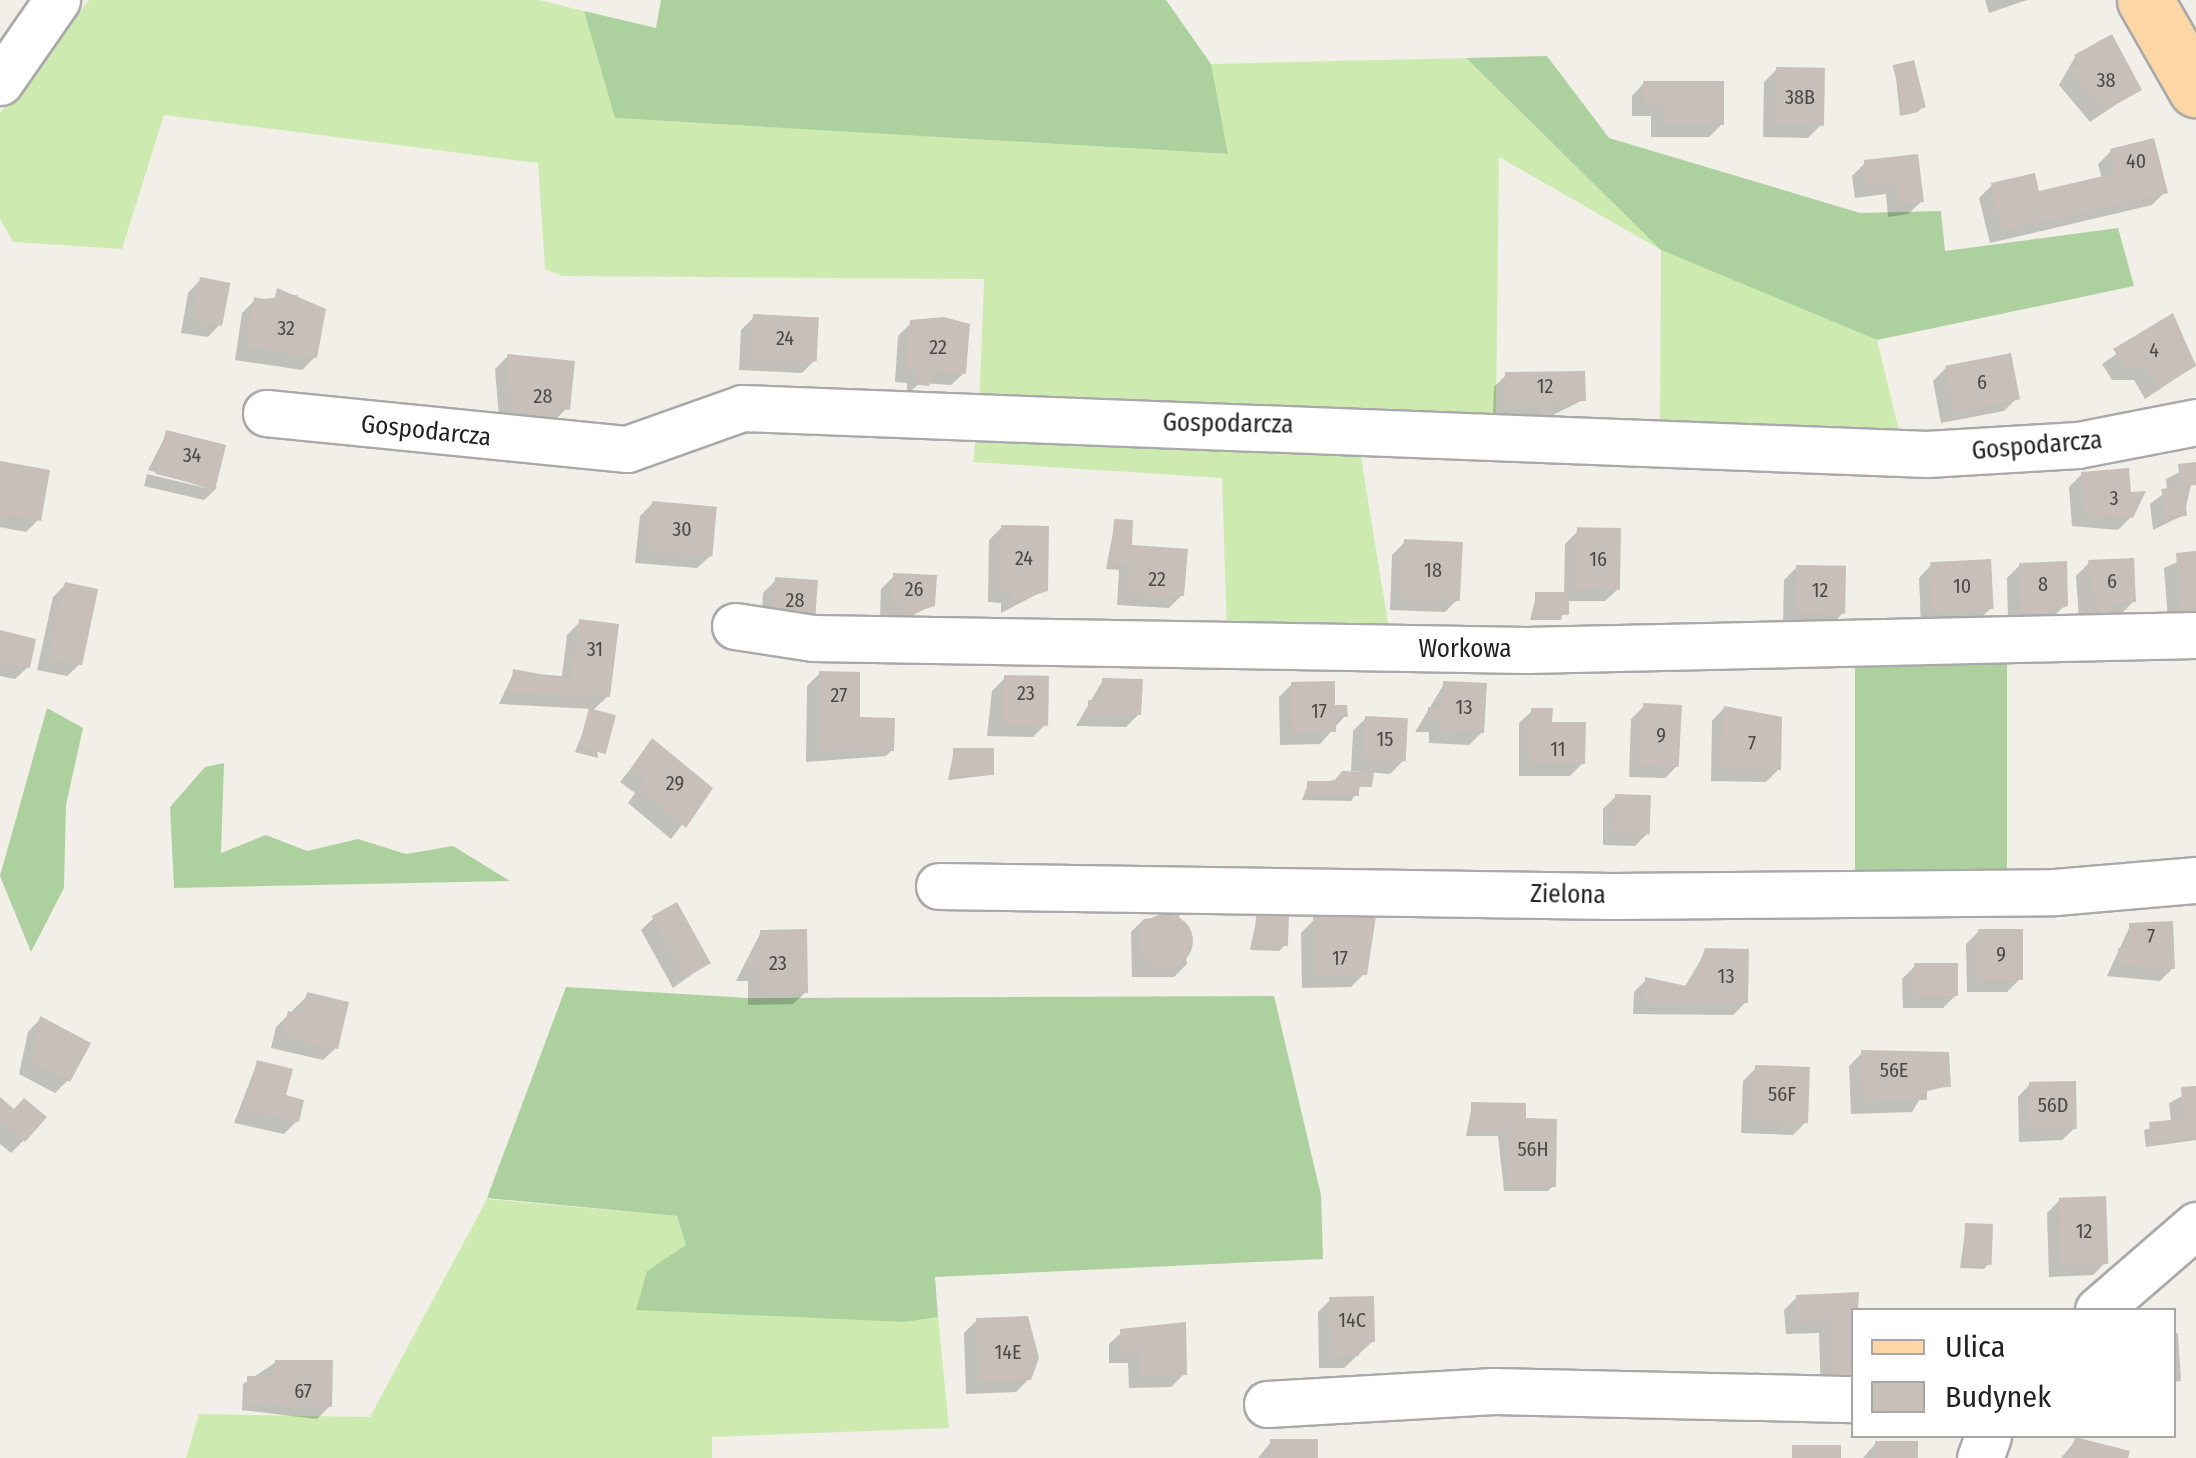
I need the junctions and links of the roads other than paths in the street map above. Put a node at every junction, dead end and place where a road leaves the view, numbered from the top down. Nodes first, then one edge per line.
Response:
1 (57, 0) edge
2 (2145, 0) edge
3 (0, 82) edge
4 (2196, 89) edge
5 (266, 413) dead end
6 (2196, 422) edge
7 (735, 626) dead end
8 (2196, 635) edge
9 (2196, 880) edge
10 (939, 886) dead end
11 (2196, 1225) edge
12 (2100, 1308) edge
13 (1851, 1400) edge
14 (1267, 1404) dead end

1 - 3 street
2 - 4 main road
5 - 6 street, Gospodarcza
7 - 8 street, Workowa
9 - 10 street, Zielona
11 - 12 street
13 - 14 street

